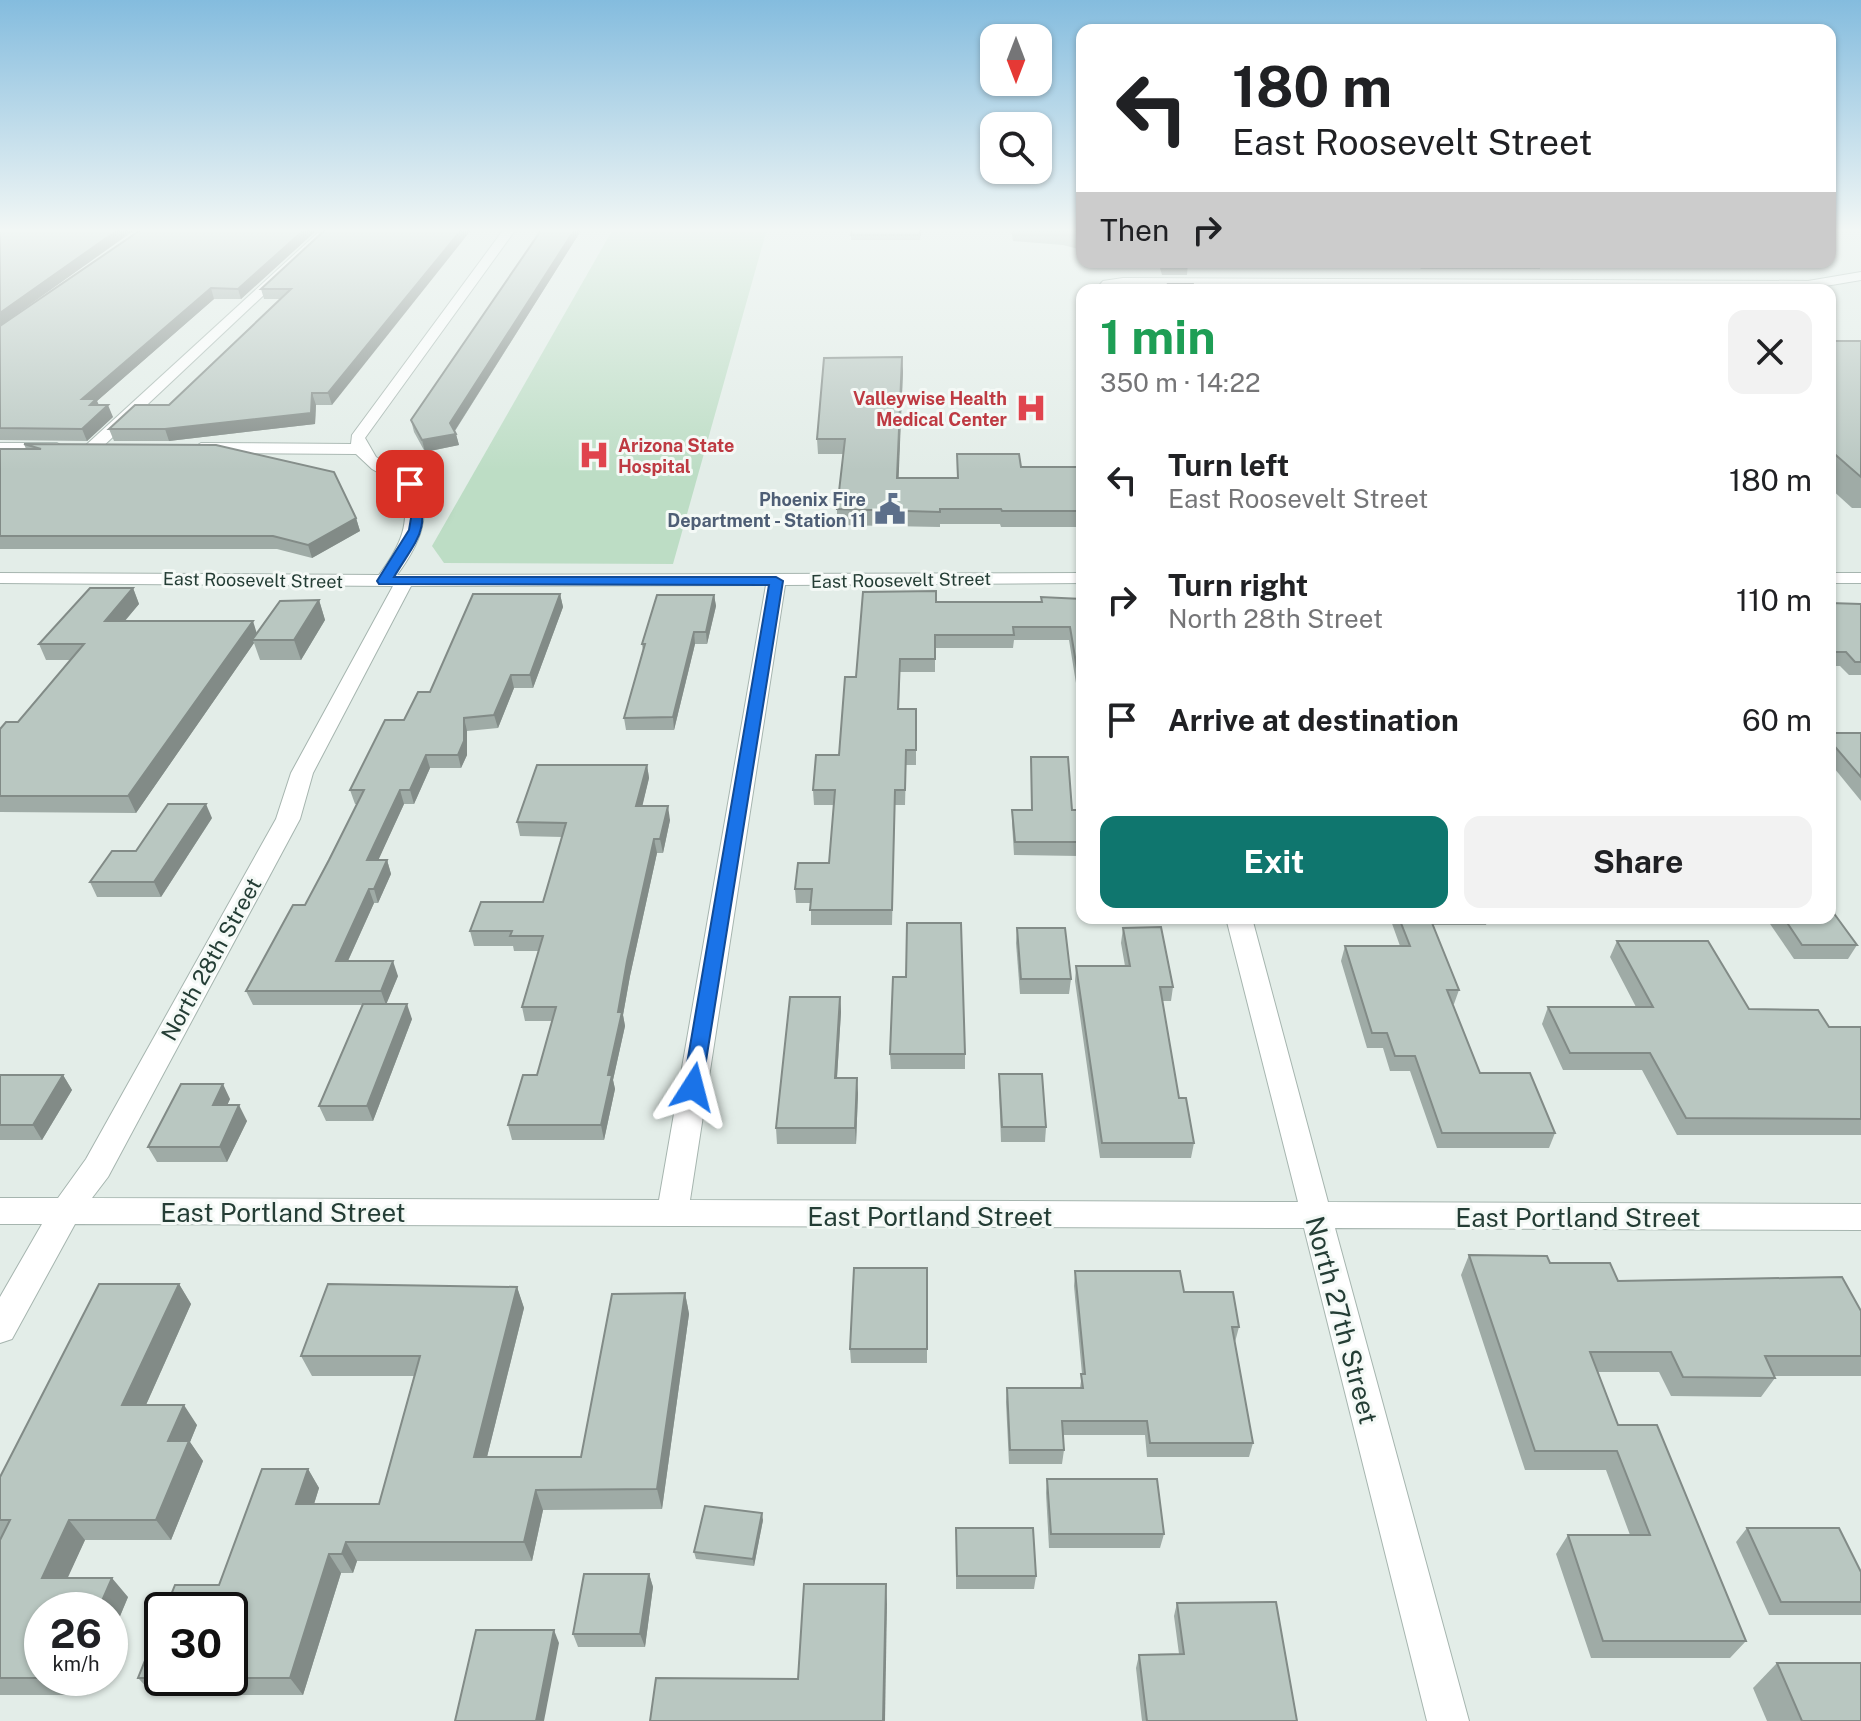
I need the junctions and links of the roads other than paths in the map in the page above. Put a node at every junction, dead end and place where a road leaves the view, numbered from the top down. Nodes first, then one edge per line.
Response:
1 (241, 309) edge
2 (451, 309) edge
3 (0, 448) edge
4 (92, 448) junction
5 (124, 448) edge
6 (187, 448) edge
7 (359, 449) junction
8 (0, 578) edge
9 (1076, 578) edge
10 (1836, 578) edge
11 (1861, 578) edge
12 (395, 581) junction
13 (776, 581) junction
14 (1241, 924) edge
15 (0, 1211) edge
16 (66, 1211) junction
17 (672, 1215) junction
18 (1315, 1217) junction
19 (1861, 1217) edge
20 (0, 1328) edge
21 (1448, 1721) edge

1 - 4 street
2 - 7 street
3 - 4 street
4 - 5 street
6 - 7 street
7 - 12 street, North 28th Street
8 - 12 street, East Roosevelt Street
9 - 13 street, East Roosevelt Street
10 - 11 street
12 - 13 street, East Roosevelt Street
12 - 16 street, North 28th Street
13 - 17 street
14 - 18 street, North 27th Street
15 - 16 street, East Portland Street
16 - 17 street, East Portland Street
16 - 20 street, North 28th Street
17 - 18 street, East Portland Street
18 - 19 street, East Portland Street
18 - 21 street, North 27th Street

